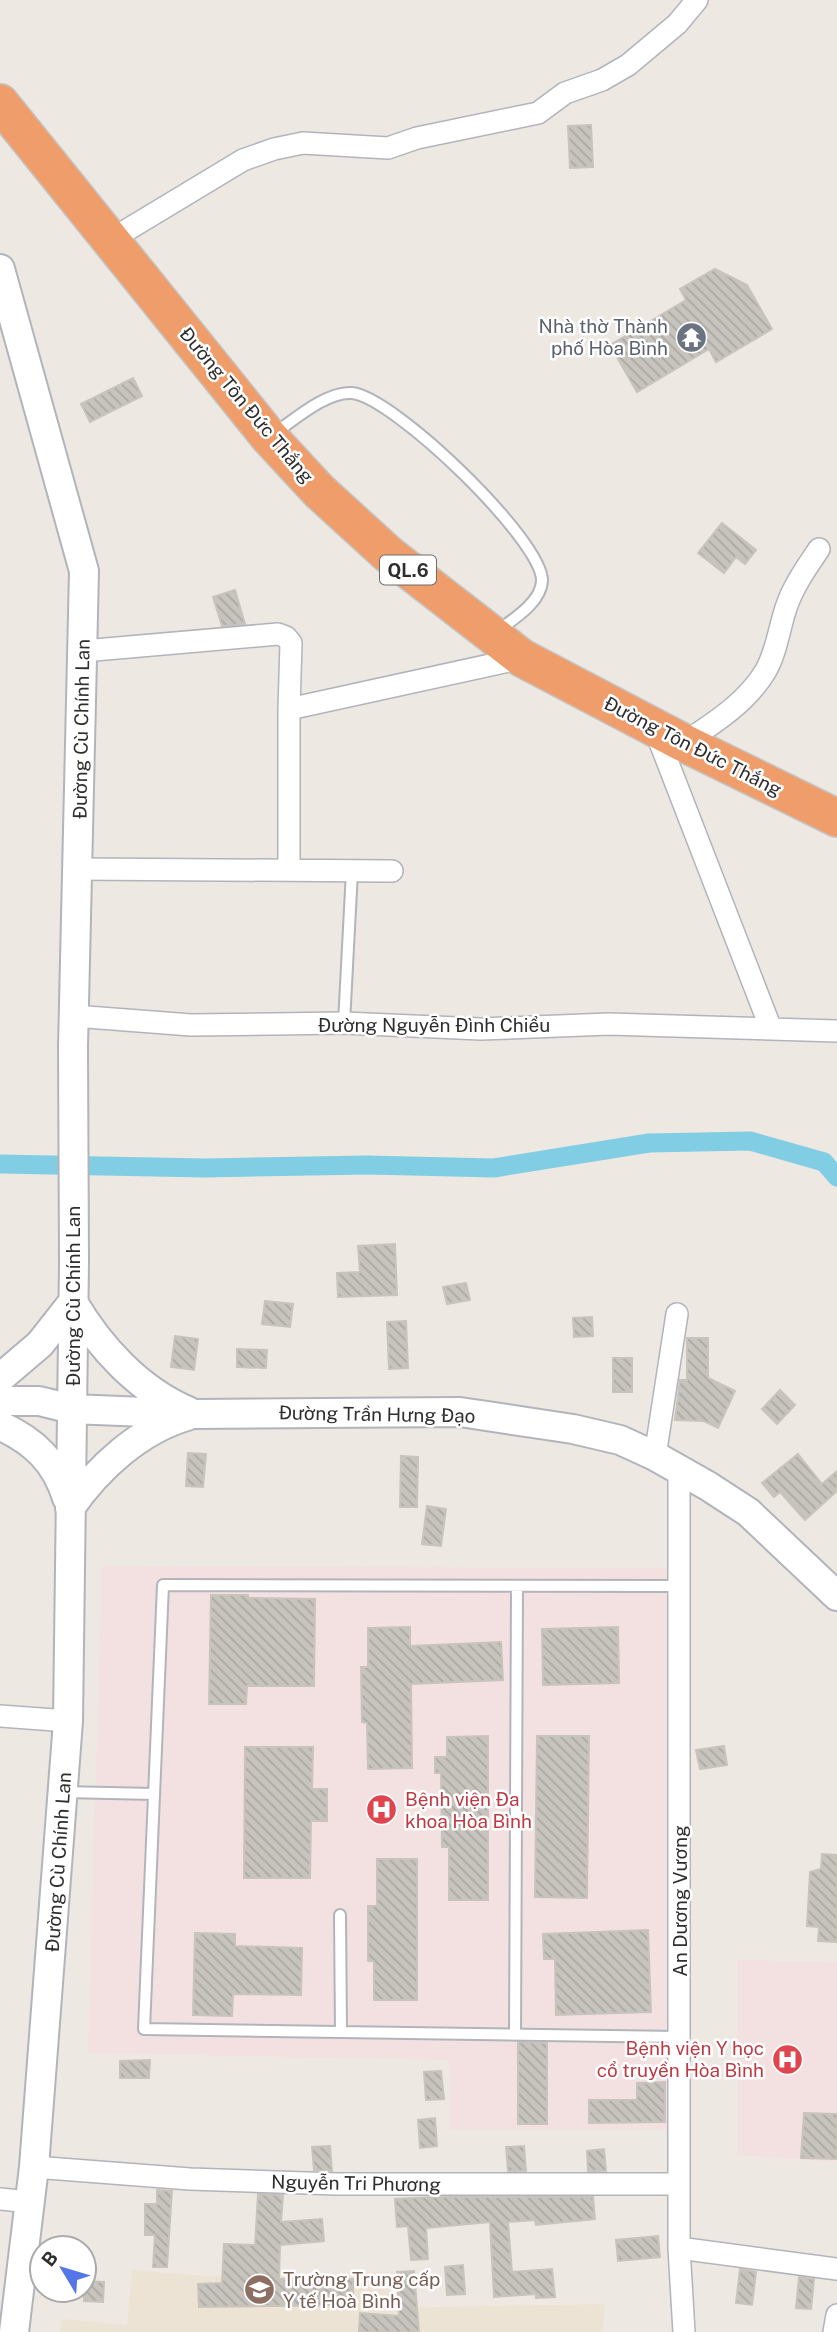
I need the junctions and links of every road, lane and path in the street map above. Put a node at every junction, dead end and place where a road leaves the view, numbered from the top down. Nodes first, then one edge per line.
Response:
1 (697, 0) edge
2 (7, 111) edge
3 (112, 239) junction
4 (0, 269) edge
5 (269, 437) junction
6 (819, 549) dead end
7 (491, 636) junction
8 (83, 651) junction
9 (522, 658) junction
10 (289, 709) junction
11 (669, 735) junction
12 (837, 818) edge
13 (77, 869) junction
14 (289, 870) junction
15 (352, 871) junction
16 (392, 871) dead end
17 (74, 1016) junction
18 (344, 1023) junction
19 (771, 1029) junction
20 (837, 1031) edge
21 (73, 1302) junction
22 (677, 1314) dead end
23 (2, 1401) edge
24 (72, 1409) junction
25 (194, 1414) junction
26 (0, 1445) edge
27 (34, 1445) junction
28 (655, 1456) junction
29 (679, 1470) junction
30 (70, 1508) junction
31 (517, 1586) junction
32 (681, 1586) junction
33 (837, 1596) edge
34 (0, 1716) edge
35 (68, 1721) junction
36 (63, 1792) junction
37 (154, 1794) junction
38 (340, 1915) dead end
39 (341, 2032) junction
40 (515, 2035) junction
41 (679, 2037) junction
42 (34, 2167) junction
43 (679, 2184) junction
44 (0, 2199) edge
45 (30, 2202) junction
46 (679, 2248) junction
47 (837, 2269) edge
48 (837, 2315) edge
49 (15, 2332) edge
50 (684, 2332) edge
51 (834, 2332) edge

1 - 3 street
2 - 3 highway, Đường Tôn Đức Thắng / QL.6
3 - 5 highway, Đường Tôn Đức Thắng / QL.6
4 - 8 main road, Đường Cù Chính Lan
5 - 7 highway, Đường Tôn Đức Thắng / QL.6
5 - 7 lane
6 - 11 street
7 - 9 highway, Đường Tôn Đức Thắng / QL.6
8 - 10 street
8 - 13 main road, Đường Cù Chính Lan
9 - 10 street
9 - 11 highway, Đường Tôn Đức Thắng / QL.6
10 - 14 street
11 - 12 highway, Đường Tôn Đức Thắng / QL.6
11 - 19 street
13 - 14 street
13 - 17 main road, Đường Cù Chính Lan
14 - 15 street
15 - 16 street
15 - 18 lane
17 - 18 street, Đường Nguyễn Đình Chiểu
17 - 21 main road, Đường Cù Chính Lan
18 - 19 street, Đường Nguyễn Đình Chiểu
19 - 20 street, Đường Nguyễn Đình Chiểu
21 - 23 main road
21 - 24 main road, Đường Cù Chính Lan
21 - 25 main road
22 - 28 street
23 - 24 main road
23 - 27 main road
24 - 25 main road, Đường Trần Hưng Đạo
24 - 30 main road, Đường Cù Chính Lan
25 - 28 main road, Đường Trần Hưng Đạo
25 - 30 main road
26 - 27 main road
27 - 30 main road
28 - 29 main road, Đường Trần Hưng Đạo
29 - 32 street, An Dương Vương
29 - 33 main road, Đường Trần Hưng Đạo
30 - 35 main road, Đường Cù Chính Lan
31 - 32 lane
31 - 37 lane
31 - 40 lane
32 - 41 street, An Dương Vương
34 - 35 street
35 - 36 main road, Đường Cù Chính Lan
36 - 37 lane
36 - 42 main road, Đường Cù Chính Lan
37 - 39 lane
38 - 39 lane
39 - 40 lane
40 - 41 lane
41 - 43 street, An Dương Vương
42 - 43 street, Nguyễn Tri Phương
42 - 45 main road, Đường Cù Chính Lan
43 - 46 street, An Dương Vương
44 - 45 street
45 - 49 main road, Đường Cù Chính Lan
46 - 47 street
46 - 50 street, An Dương Vương
48 - 51 street

